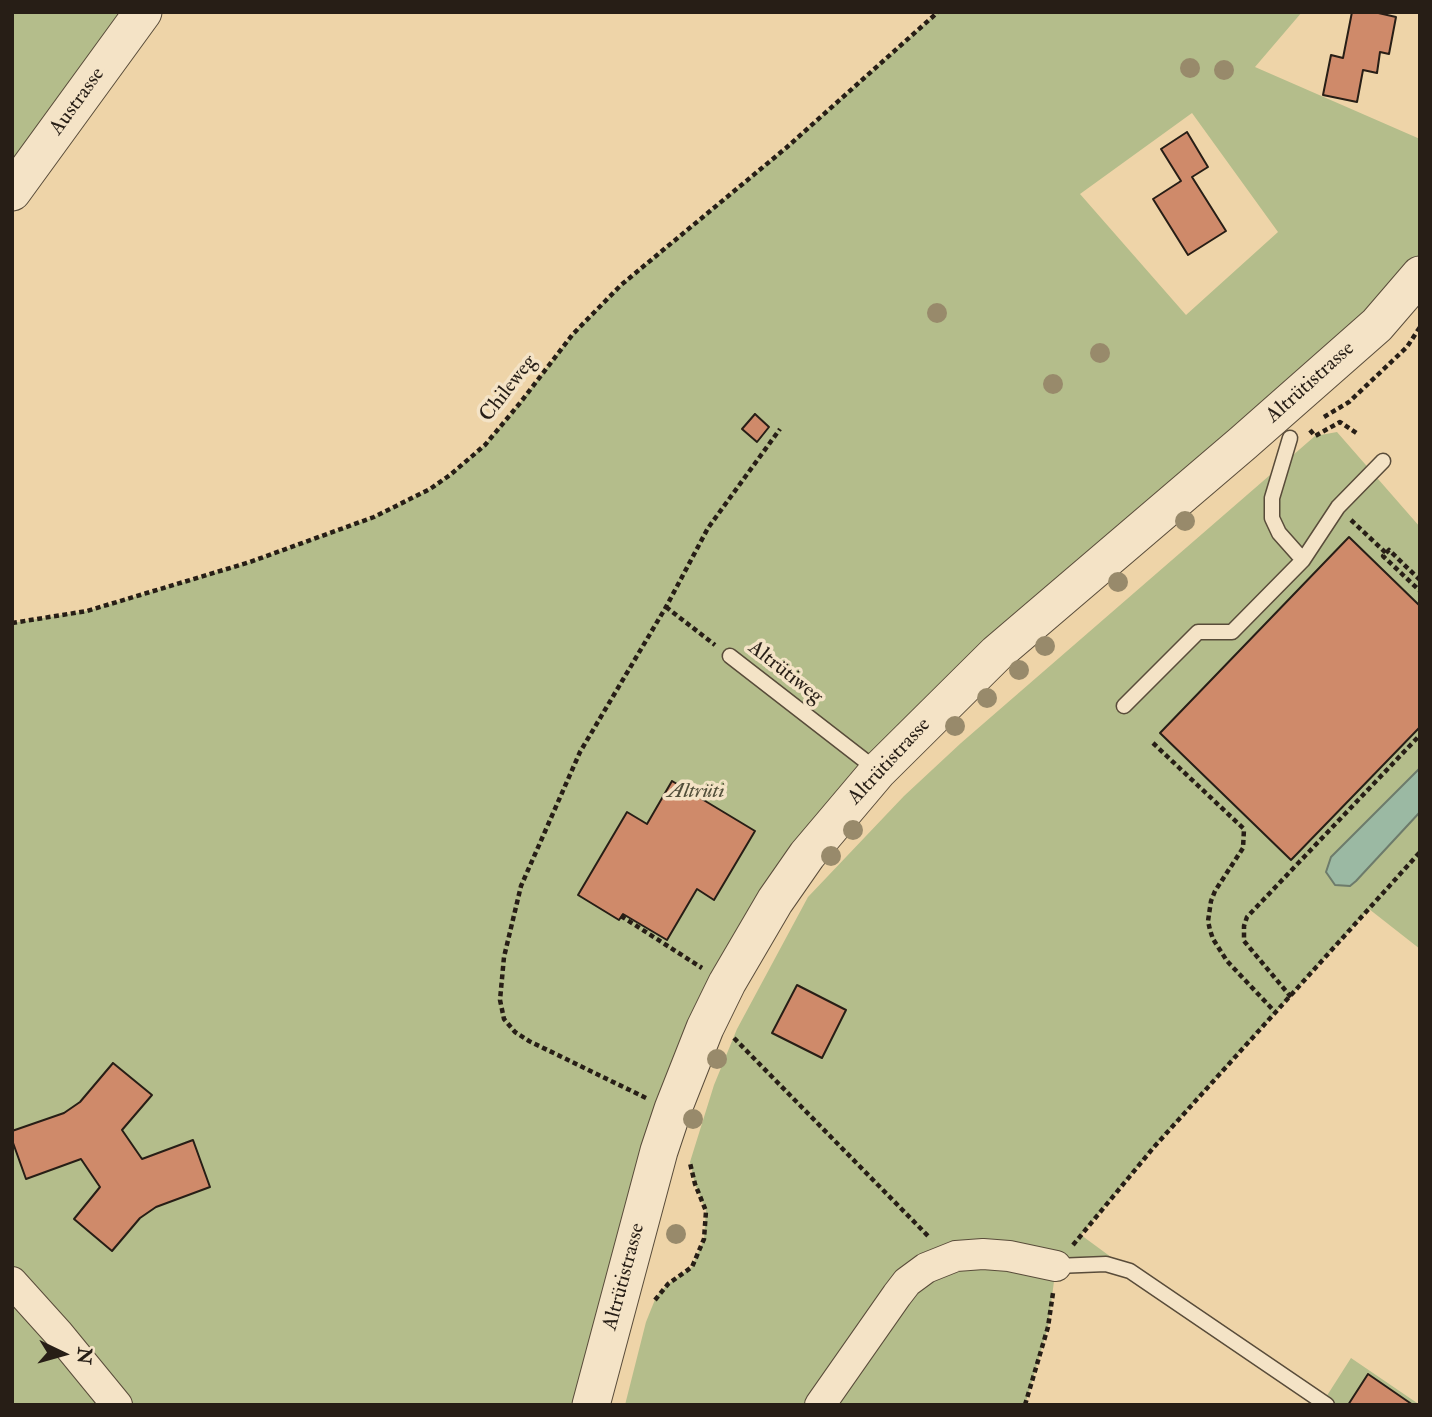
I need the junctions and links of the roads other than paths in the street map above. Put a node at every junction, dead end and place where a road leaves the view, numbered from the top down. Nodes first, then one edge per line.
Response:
1 (143, 12) edge
2 (12, 192) edge
3 (1420, 275) edge
4 (1290, 438) dead end
5 (1383, 461) dead end
6 (1303, 560) junction
7 (730, 656) road end
8 (1125, 706) dead end
9 (878, 771) junction
10 (1056, 1266) joint
11 (12, 1282) edge
12 (596, 1404) edge
13 (117, 1405) edge
14 (820, 1405) edge
15 (1327, 1405) edge

1 - 2 street, Austrasse
3 - 9 street, Altrütistrasse
4 - 6 lane
5 - 6 lane
6 - 8 lane
7 - 9 lane, Altrütiweg
9 - 12 street, Altrütistrasse
10 - 14 street
10 - 15 lane
11 - 13 street

